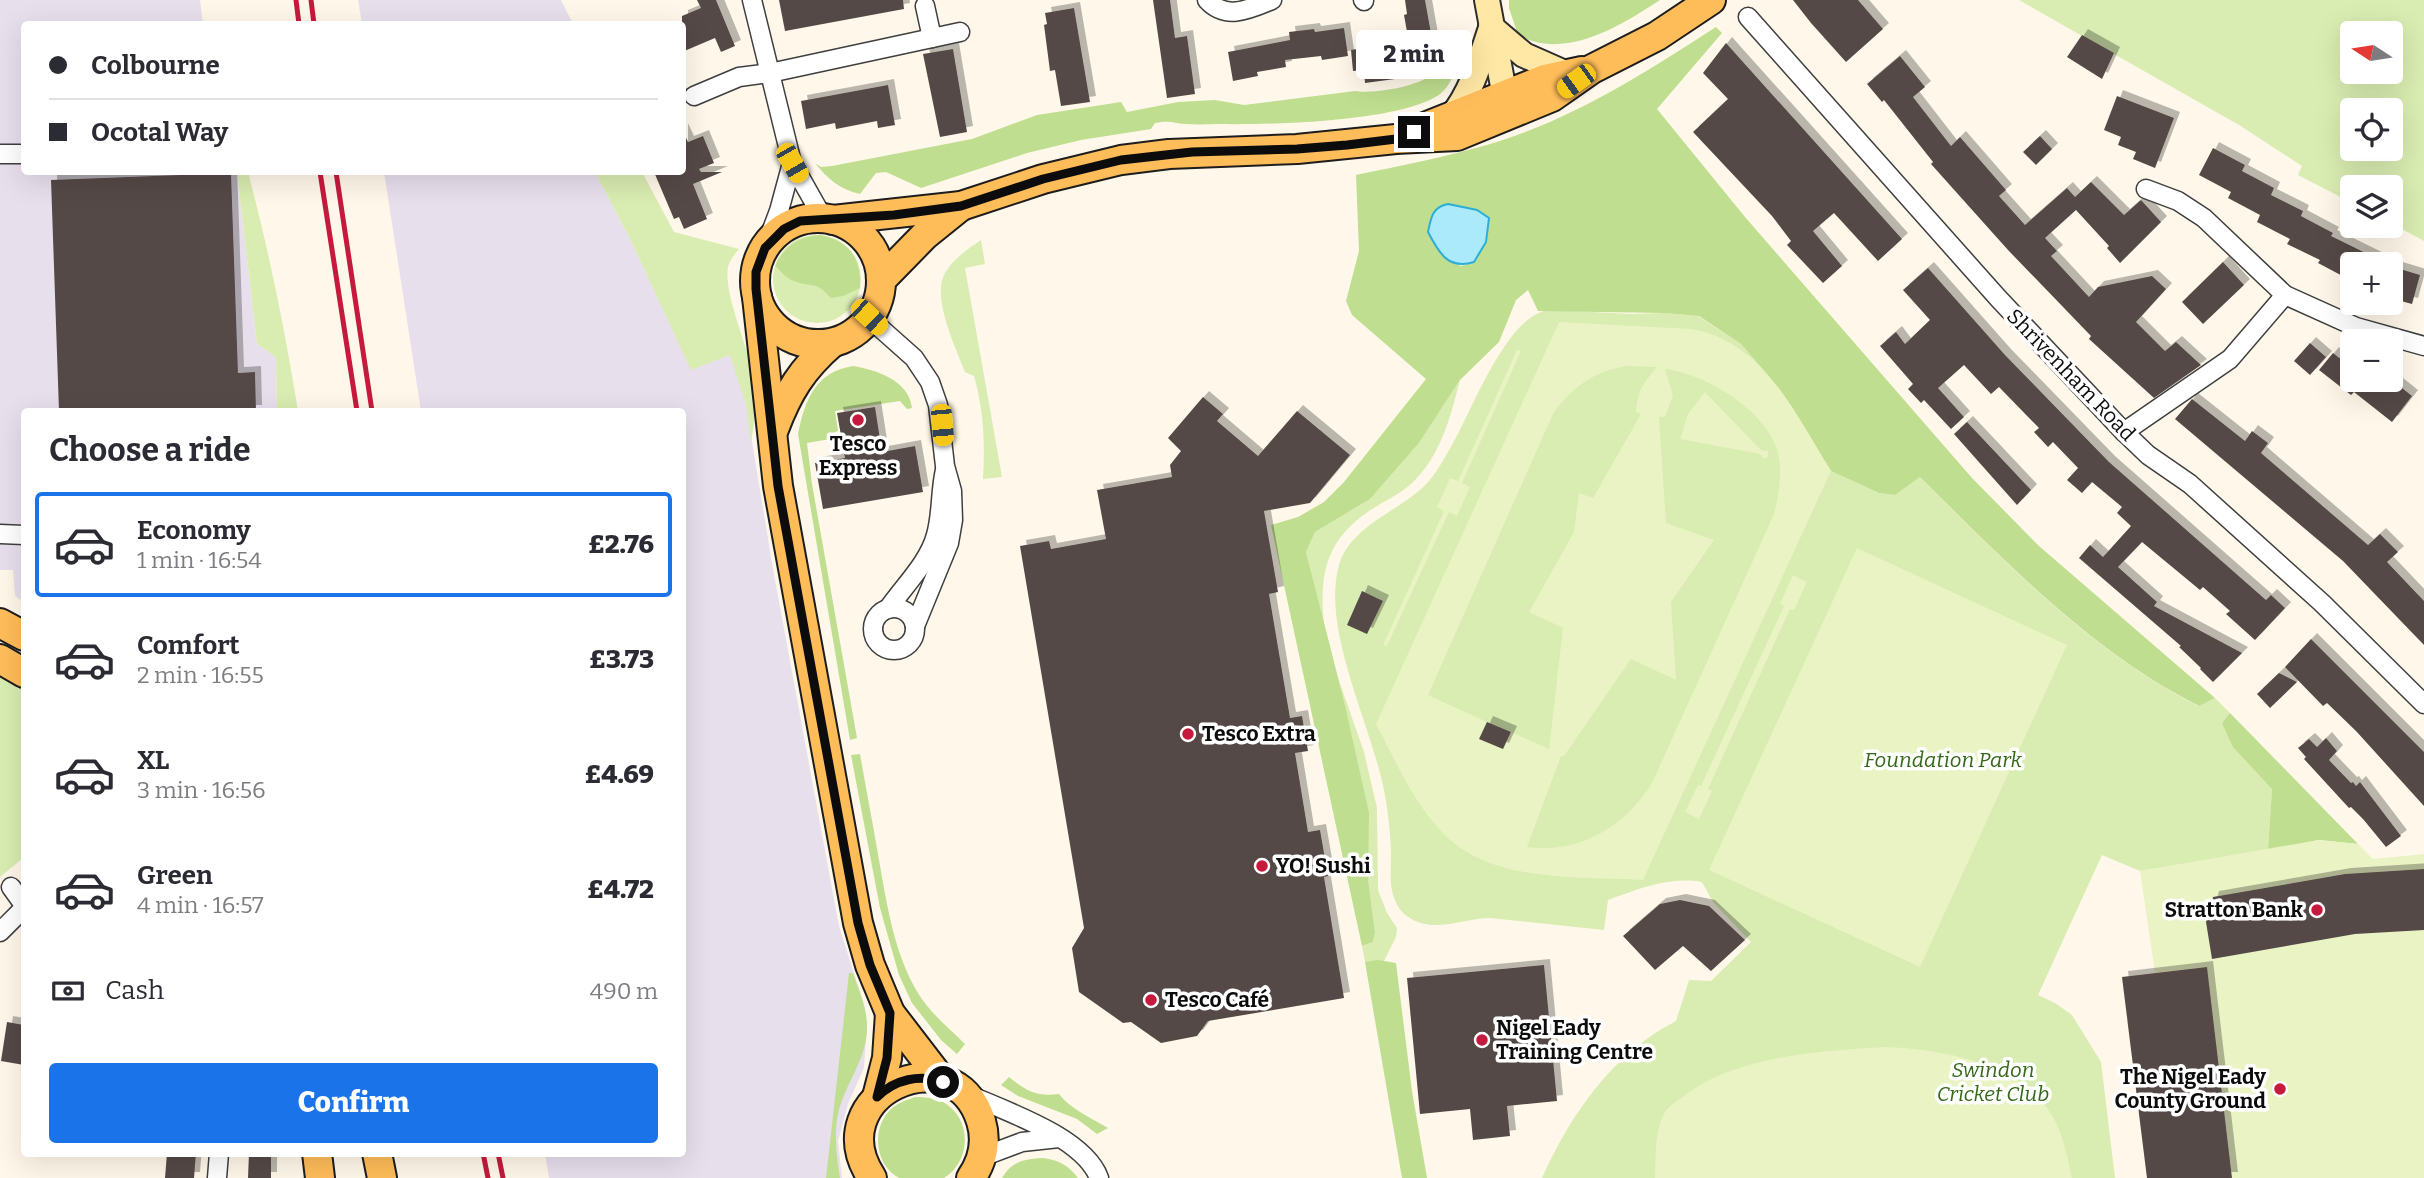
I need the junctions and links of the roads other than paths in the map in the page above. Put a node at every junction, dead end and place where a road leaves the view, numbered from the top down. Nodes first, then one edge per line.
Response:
1 (752, 0) edge
2 (1207, 0) edge
3 (1272, 0) edge
4 (1487, 0) edge
5 (1711, 0) edge
6 (925, 6) dead end
7 (1748, 17) dead end
8 (1491, 27) junction
9 (960, 32) dead end
10 (932, 38) junction
11 (1579, 72) junction
12 (770, 74) junction
13 (694, 96) dead end
14 (1507, 106) junction
15 (1452, 116) junction
16 (1396, 139) junction
17 (0, 154) edge
18 (21, 154) edge
19 (792, 163) junction
20 (2146, 189) dead end
21 (961, 206) junction
22 (828, 219) junction
23 (765, 248) junction
24 (881, 280) junction
25 (2285, 295) junction
26 (757, 297) junction
27 (869, 317) junction
28 (832, 343) junction
29 (2424, 346) edge
30 (773, 432) junction
31 (2124, 432) junction
32 (945, 466) junction
33 (0, 534) edge
34 (21, 535) edge
35 (888, 609) junction
36 (0, 622) edge
37 (915, 626) junction
38 (21, 634) edge
39 (0, 659) edge
40 (21, 671) edge
41 (2424, 704) edge
42 (11, 887) dead end
43 (21, 902) edge
44 (21, 910) edge
45 (0, 932) edge
46 (890, 1013) junction
47 (951, 1086) junction
48 (877, 1097) junction
49 (1062, 1139) junction
50 (219, 1157) edge
51 (317, 1157) edge
52 (378, 1157) edge
53 (976, 1167) edge
54 (866, 1173) edge
55 (217, 1178) edge
56 (320, 1178) edge
57 (383, 1178) edge
58 (1099, 1178) edge

1 - 12 street
2 - 3 street
4 - 8 street
5 - 11 main road
6 - 10 street
7 - 31 street, Shrivenham Road
8 - 11 street
8 - 14 street
8 - 15 street
9 - 10 street
10 - 12 street
11 - 14 main road
12 - 13 street
12 - 19 street
14 - 15 main road
14 - 16 main road
15 - 16 main road
16 - 21 main road
17 - 18 street
19 - 22 street
19 - 23 street
20 - 25 street
21 - 22 main road
21 - 24 main road
22 - 23 main road
22 - 24 main road
23 - 26 main road
24 - 27 main road
25 - 29 street
25 - 31 street
26 - 28 main road
26 - 30 main road
27 - 28 main road
27 - 32 street
28 - 30 main road
30 - 46 main road
31 - 41 street, Shrivenham Road
32 - 35 street
32 - 37 street
33 - 34 street
35 - 37 street
35 - 37 street
36 - 38 main road
39 - 40 main road
42 - 43 street
44 - 45 street
46 - 47 main road
46 - 48 main road
47 - 48 main road
47 - 49 street
47 - 53 main road
48 - 54 main road
49 - 53 street
49 - 58 street
50 - 55 street
51 - 56 main road
52 - 57 main road

